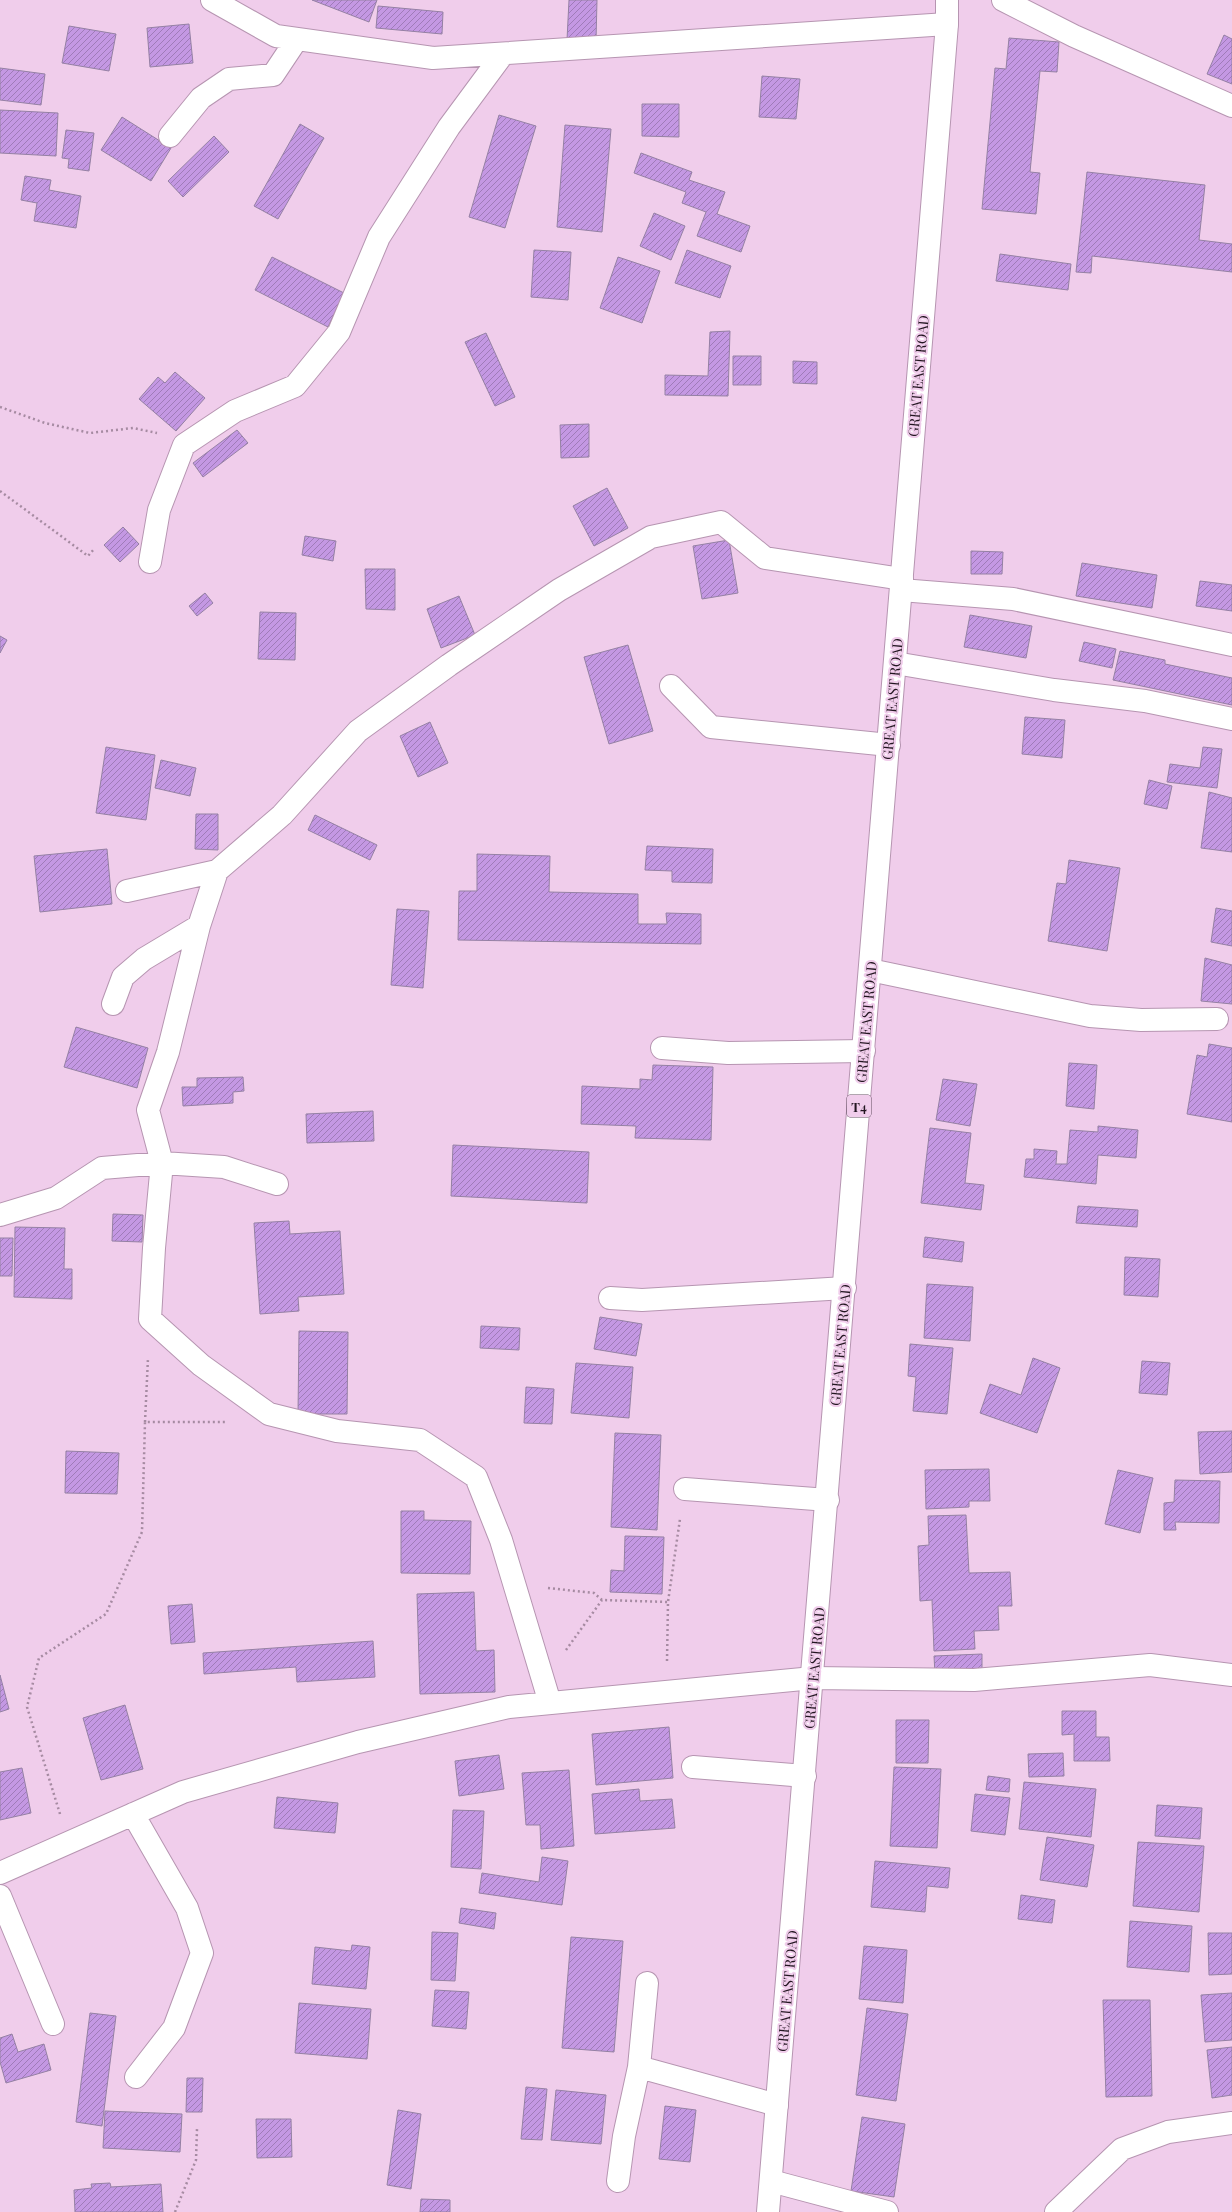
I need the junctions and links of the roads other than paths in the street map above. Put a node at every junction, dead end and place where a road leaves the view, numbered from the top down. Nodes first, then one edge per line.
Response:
1 (212, 0) edge
2 (946, 0) edge
3 (1003, 0) edge
4 (947, 24) junction
5 (297, 39) junction
6 (503, 54) junction
7 (1232, 106) edge
8 (170, 136) dead end
9 (150, 562) dead end
10 (901, 584) junction
11 (1232, 645) edge
12 (895, 663) junction
13 (671, 686) dead end
14 (1232, 718) edge
15 (889, 745) junction
16 (217, 871) junction
17 (127, 891) dead end
18 (199, 926) junction
19 (870, 970) junction
20 (113, 1004) dead end
21 (1218, 1019) dead end
22 (662, 1048) dead end
23 (864, 1051) junction
24 (162, 1163) junction
25 (278, 1184) dead end
26 (0, 1215) edge
27 (845, 1288) junction
28 (610, 1298) dead end
29 (685, 1489) road end
30 (828, 1500) junction
31 (1232, 1675) edge
32 (813, 1678) junction
33 (550, 1703) junction
34 (693, 1767) dead end
35 (805, 1776) junction
36 (133, 1814) junction
37 (0, 1873) edge
38 (0, 1896) edge
39 (647, 1983) dead end
40 (53, 2024) dead end
41 (639, 2067) junction
42 (136, 2077) dead end
43 (777, 2105) junction
44 (1232, 2123) edge
45 (618, 2181) dead end
46 (771, 2181) junction
47 (768, 2212) edge
48 (887, 2212) edge
49 (1056, 2212) edge

1 - 5 main road
2 - 4 main road, GREAT EAST ROAD / T4
3 - 7 main road
4 - 6 main road
4 - 10 main road, GREAT EAST ROAD / T4
5 - 6 main road
5 - 8 main road
6 - 9 main road
10 - 11 main road
10 - 12 main road, GREAT EAST ROAD / T4
10 - 16 main road
12 - 14 main road
12 - 15 main road, GREAT EAST ROAD / T4
13 - 15 main road
15 - 19 main road, GREAT EAST ROAD / T4
16 - 17 main road
16 - 18 main road
18 - 20 main road
18 - 24 main road
19 - 21 main road
19 - 23 main road, GREAT EAST ROAD / T4
22 - 23 main road
23 - 27 main road, GREAT EAST ROAD / T4
24 - 25 main road
24 - 26 main road
24 - 33 main road
27 - 28 main road
27 - 30 main road, GREAT EAST ROAD / T4
29 - 30 main road
30 - 32 main road, GREAT EAST ROAD / T4
31 - 32 main road
32 - 33 main road
32 - 35 main road, GREAT EAST ROAD / T4
33 - 36 main road
34 - 35 main road
35 - 43 main road, GREAT EAST ROAD / T4
36 - 37 main road
36 - 42 main road
38 - 40 main road
39 - 41 main road
41 - 43 main road
41 - 45 main road
43 - 46 main road, GREAT EAST ROAD / T4
44 - 49 main road
46 - 47 main road, GREAT EAST ROAD / T4
46 - 48 main road

